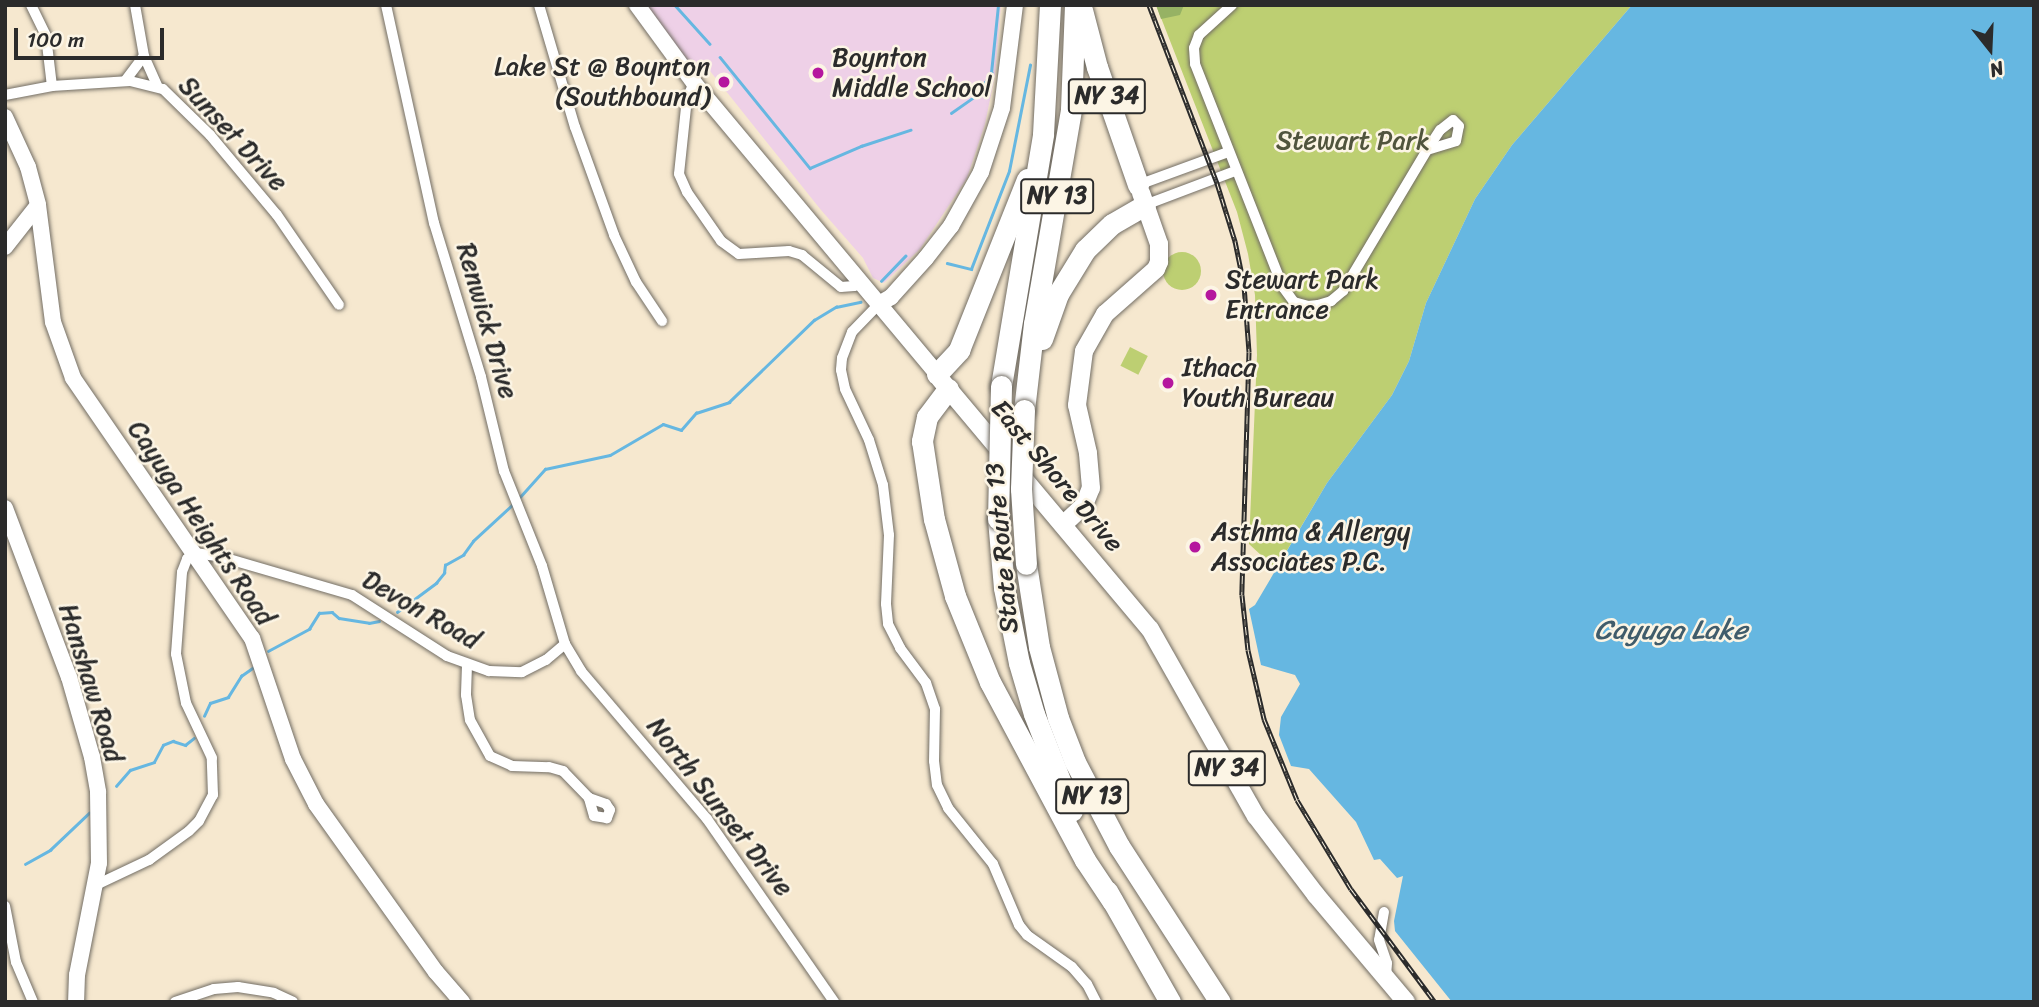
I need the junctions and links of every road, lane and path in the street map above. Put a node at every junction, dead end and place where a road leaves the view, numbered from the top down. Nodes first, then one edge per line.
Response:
1 (31, 5) edge
2 (135, 5) edge
3 (386, 5) edge
4 (539, 5) edge
5 (637, 5) edge
6 (1015, 5) edge
7 (1050, 5) edge
8 (1075, 5) edge
9 (1081, 5) edge
10 (1231, 5) edge
11 (144, 55) junction
12 (125, 81) junction
13 (694, 83) junction
14 (157, 85) junction
15 (52, 86) junction
16 (5, 94) edge
17 (5, 117) edge
18 (1043, 134) junction
19 (1427, 150) dead end
20 (1228, 152) junction
21 (1235, 171) junction
22 (1138, 184) junction
23 (38, 205) junction
24 (1145, 205) junction
25 (5, 247) edge
26 (860, 282) junction
27 (878, 304) junction
28 (339, 305) dead end
29 (662, 321) dead end
30 (942, 381) junction
31 (1027, 385) junction
32 (5, 508) edge
33 (1065, 523) junction
34 (195, 553) junction
35 (565, 644) junction
36 (467, 665) junction
37 (589, 797) dead end
38 (96, 885) junction
39 (1113, 902) junction
40 (5, 906) edge
41 (1384, 912) dead end
42 (1386, 979) junction
43 (33, 1002) edge
44 (76, 1002) edge
45 (175, 1002) edge
46 (293, 1002) edge
47 (462, 1002) edge
48 (834, 1002) edge
49 (1096, 1002) edge
50 (1170, 1002) edge
51 (1220, 1002) edge
52 (1406, 1002) edge

1 - 15 street
2 - 11 street
3 - 35 street, Renwick Drive
4 - 29 street
5 - 13 street, East Shore Drive
6 - 27 street
7 - 18 highway, State Route 13 / NY 13
8 - 31 highway, State Route 13 / NY 13
9 - 22 highway, NY 34
10 - 20 street
11 - 12 street
11 - 14 street
12 - 14 street, Sunset Drive
12 - 15 street, Sunset Drive
13 - 26 street, East Shore Drive
13 - 26 street
14 - 28 street, Sunset Drive
15 - 16 street, Sunset Drive
17 - 23 street, Cayuga Heights Road
18 - 30 highway, NY 34
18 - 39 highway, State Route 13 / NY 13, bridge
19 - 21 street
20 - 21 street
20 - 22 street
21 - 24 street
22 - 24 main road, NY 34
23 - 25 street
23 - 34 street, Cayuga Heights Road
24 - 31 highway
24 - 33 main road, NY 34
26 - 27 street, East Shore Drive
27 - 30 street, East Shore Drive
27 - 49 street
30 - 33 main road, East Shore Drive / NY 34
30 - 39 highway
31 - 51 highway, State Route 13 / NY 13, bridge
32 - 38 street, Hanshaw Road
33 - 42 main road, East Shore Drive / NY 34
34 - 36 street, Devon Road
34 - 38 street
34 - 47 street, Cayuga Heights Road
35 - 36 street, Devon Road
35 - 48 street, North Sunset Drive
36 - 37 street
38 - 44 street, Hanshaw Road
39 - 50 highway, State Route 13 / NY 13
40 - 43 street
41 - 42 street
42 - 52 main road, East Shore Drive / NY 34
45 - 46 street

